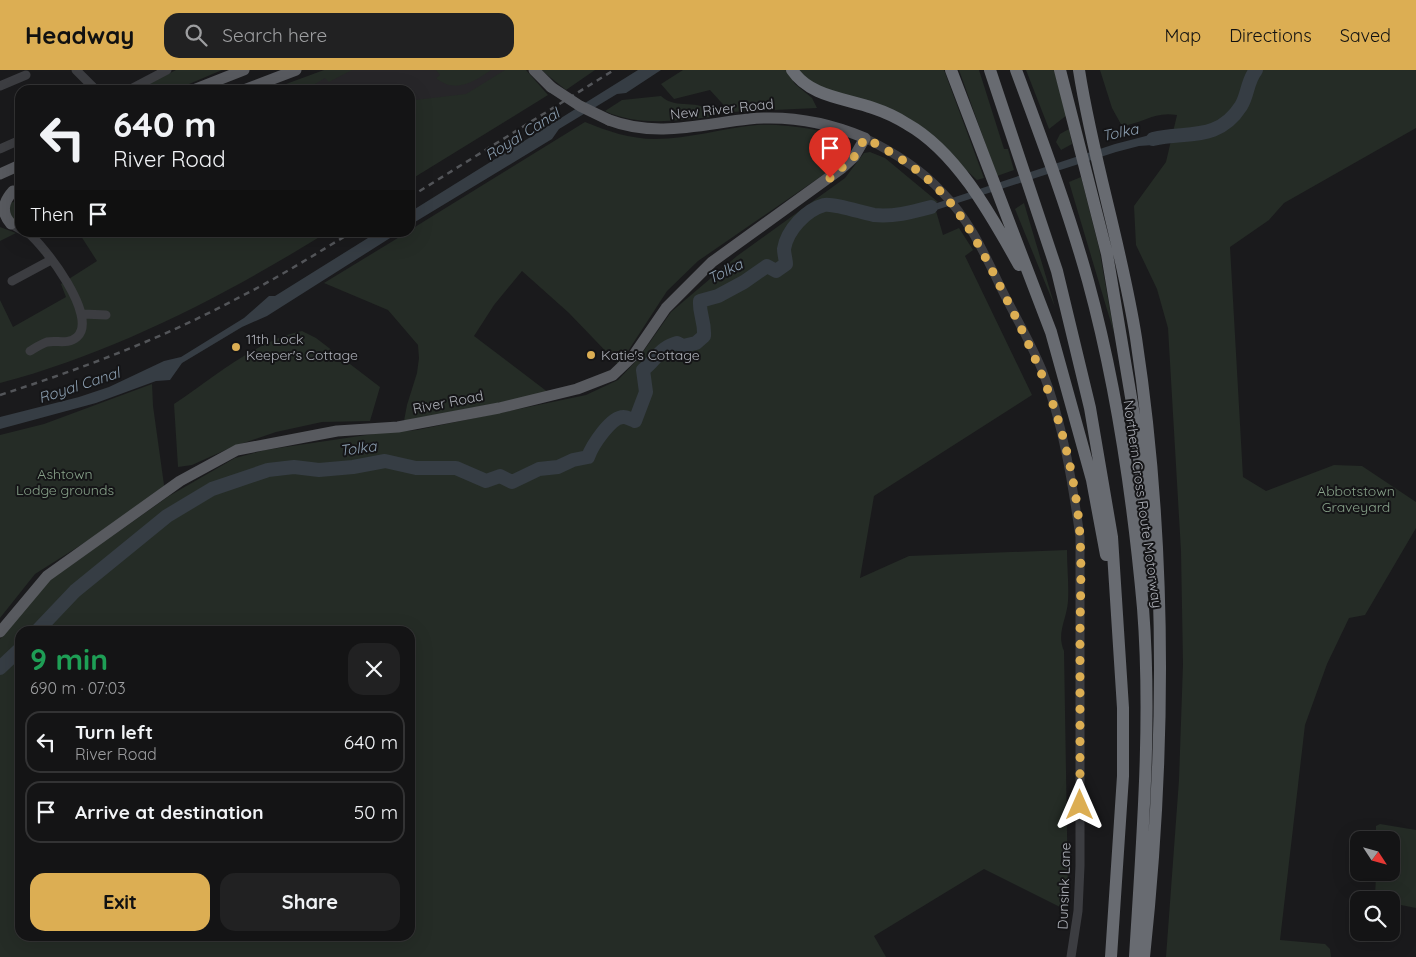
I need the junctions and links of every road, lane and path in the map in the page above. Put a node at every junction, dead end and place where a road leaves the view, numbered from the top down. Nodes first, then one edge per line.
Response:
1 (76, 70) edge
2 (166, 70) edge
3 (244, 70) edge
4 (296, 70) edge
5 (792, 70) edge
6 (951, 70) edge
7 (990, 70) edge
8 (1016, 70) edge
9 (1060, 70) edge
10 (1078, 70) edge
11 (536, 71) edge
12 (26, 75) dead end
13 (91, 85) edge
14 (138, 85) edge
15 (206, 85) edge
16 (257, 85) edge
17 (0, 86) edge
18 (865, 138) junction
19 (15, 142) edge
20 (0, 149) edge
21 (15, 167) edge
22 (0, 174) edge
23 (15, 190) edge
24 (15, 190) edge
25 (0, 197) edge
26 (1001, 221) junction
27 (10, 224) edge
28 (31, 237) edge
29 (51, 260) junction
30 (12, 281) dead end
31 (82, 314) junction
32 (106, 315) dead end
33 (30, 351) dead end
34 (0, 632) edge
35 (1119, 827) junction
36 (1141, 853) junction
37 (1071, 957) edge
38 (1111, 957) edge
39 (1135, 957) edge
40 (1144, 957) edge

1 - 13 street
2 - 14 street
3 - 15 main road
4 - 16 main road
5 - 26 highway
6 - 26 highway
7 - 35 highway
8 - 36 highway, Northern Cross Route Motorway
9 - 36 highway
10 - 40 highway
11 - 18 main road, New River Road, bridge
12 - 17 street
18 - 34 main road, River Road
18 - 37 street, Dunsink Lane
19 - 20 street
21 - 22 main road
23 - 25 main road
24 - 27 main road
26 - 35 highway
28 - 29 street
29 - 30 street
29 - 31 street
31 - 32 street
31 - 33 street
35 - 38 highway
36 - 39 highway, Northern Cross Route Motorway

